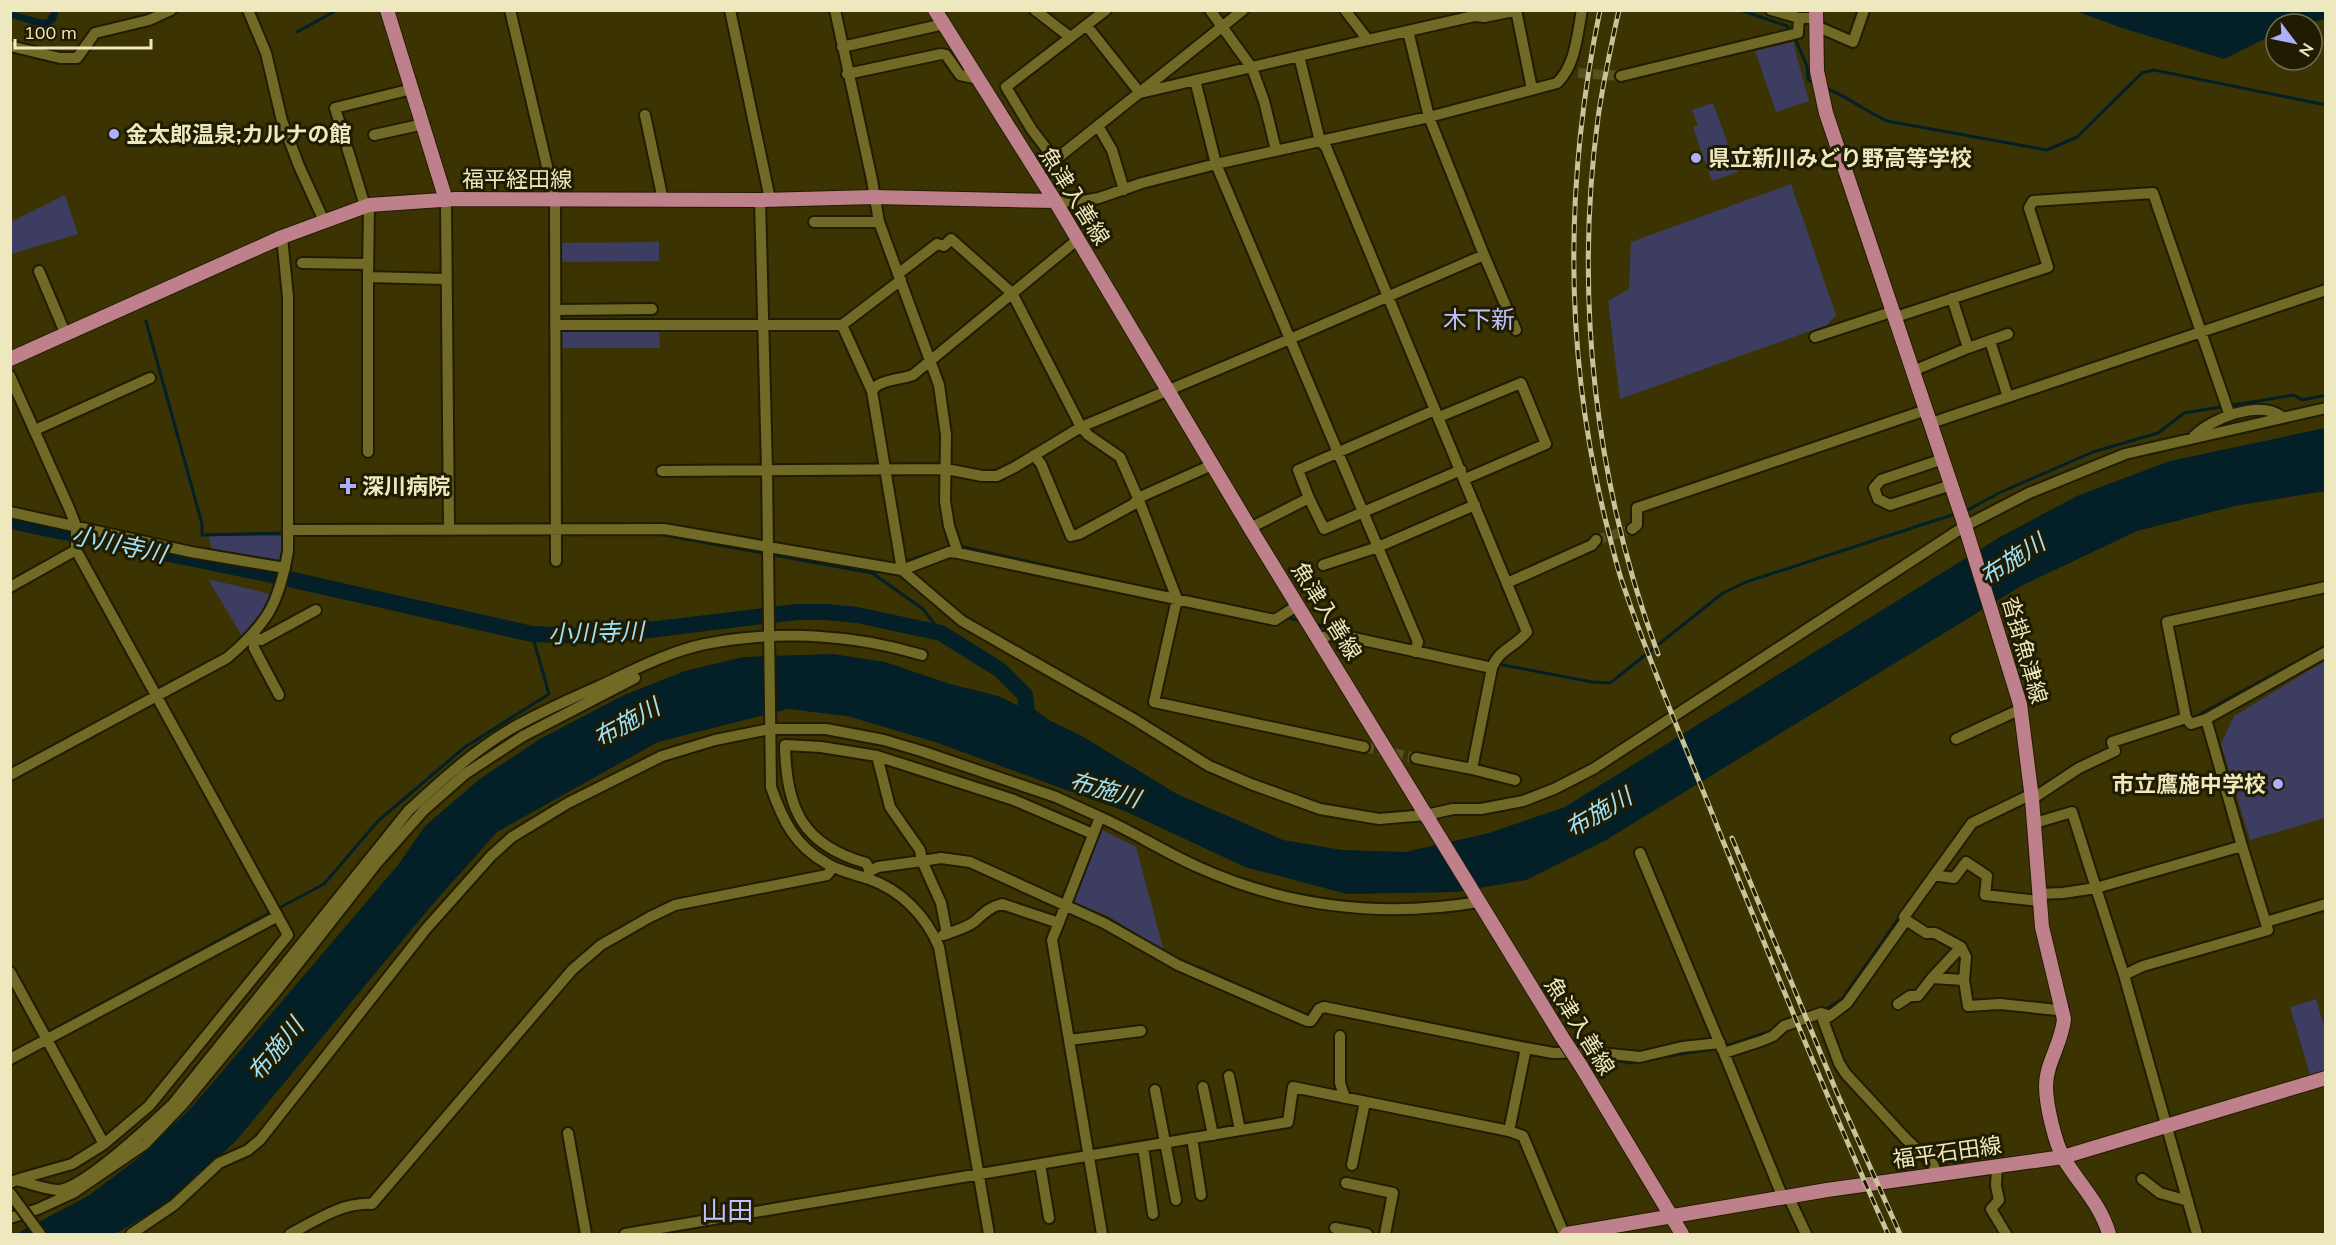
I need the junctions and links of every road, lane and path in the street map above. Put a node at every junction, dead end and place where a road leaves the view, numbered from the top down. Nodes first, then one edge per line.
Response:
1 (171, 10) edge
2 (248, 10) edge
3 (510, 10) edge
4 (730, 10) edge
5 (835, 10) edge
6 (935, 10) edge
7 (1035, 10) edge
8 (1106, 10) edge
9 (1210, 10) edge
10 (1243, 10) edge
11 (1345, 10) edge
12 (1582, 10) edge
13 (1771, 10) edge
14 (1863, 10) edge
15 (1515, 11) edge
16 (388, 14) edge
17 (1482, 14) edge
18 (1799, 18) junction
19 (1816, 18) edge
20 (944, 24) junction
21 (1087, 26) junction
22 (1223, 27) junction
23 (1408, 31) junction
24 (1070, 37) junction
25 (1368, 40) junction
26 (10, 46) edge
27 (842, 47) junction
28 (1299, 56) junction
29 (1252, 68) junction
30 (848, 74) junction
31 (1621, 76) tunnel mouth
32 (979, 79) junction
33 (1196, 80) junction
34 (412, 89) junction
35 (1532, 89) junction
36 (1140, 93) junction
37 (645, 115) dead end
38 (1429, 117) junction
39 (423, 124) junction
40 (1098, 126) junction
41 (374, 135) dead end
42 (1320, 141) junction
43 (1276, 150) junction
44 (1216, 164) junction
45 (1124, 190) junction
46 (874, 197) junction
47 (446, 200) junction
48 (555, 200) junction
49 (663, 200) junction
50 (765, 200) junction
51 (1055, 201) junction
52 (367, 206) junction
53 (324, 220) junction
54 (814, 222) dead end
55 (879, 222) junction
56 (282, 237) junction
57 (1077, 240) junction
58 (1484, 255) junction
59 (302, 263) dead end
60 (367, 264) junction
61 (39, 271) dead end
62 (368, 277) junction
63 (899, 277) junction
64 (445, 279) junction
65 (2325, 290) edge
66 (1012, 293) junction
67 (1388, 297) junction
68 (1952, 298) junction
69 (652, 309) dead end
70 (555, 310) junction
71 (1895, 314) junction
72 (763, 324) junction
73 (555, 325) junction
74 (842, 325) junction
75 (1516, 330) dead end
76 (2200, 332) junction
77 (2008, 334) dead end
78 (66, 335) junction
79 (1815, 337) dead end
80 (1290, 339) junction
81 (1990, 341) junction
82 (1968, 348) junction
83 (10, 359) edge
84 (930, 361) junction
85 (1913, 371) junction
86 (10, 376) edge
87 (150, 378) dead end
88 (1167, 389) junction
89 (872, 391) junction
90 (2008, 397) junction
91 (2325, 408) edge
92 (1437, 413) junction
93 (2229, 413) junction
94 (2282, 416) junction
95 (1928, 417) junction
96 (1081, 427) junction
97 (35, 430) junction
98 (2193, 437) junction
99 (368, 452) dead end
100 (1337, 452) junction
101 (1034, 455) junction
102 (1943, 459) junction
103 (1212, 465) junction
104 (767, 469) junction
105 (884, 469) junction
106 (946, 469) junction
107 (662, 471) dead end
108 (1463, 475) junction
109 (1951, 485) junction
110 (1138, 498) junction
111 (1310, 498) junction
112 (1475, 505) junction
113 (10, 512) edge
114 (1364, 512) junction
115 (76, 526) junction
116 (1965, 526) junction
117 (1250, 528) junction
118 (449, 529) junction
119 (555, 529) junction
120 (1632, 529) dead end
121 (288, 530) junction
122 (1596, 540) tunnel mouth
123 (768, 547) junction
124 (1378, 547) junction
125 (76, 548) junction
126 (958, 553) junction
127 (556, 561) dead end
128 (1323, 565) dead end
129 (285, 568) junction
130 (902, 570) junction
131 (1507, 583) junction
132 (10, 587) edge
133 (2325, 587) edge
134 (1177, 599) junction
135 (1298, 605) junction
136 (316, 610) dead end
137 (253, 636) junction
138 (1319, 638) junction
139 (769, 640) junction
140 (1415, 652) junction
141 (2325, 652) edge
142 (922, 655) dead end
143 (1492, 668) junction
144 (635, 678) dead end
145 (279, 694) dead end
146 (157, 697) junction
147 (2021, 709) junction
148 (2186, 718) junction
149 (2206, 719) junction
150 (770, 725) junction
151 (1956, 739) dead end
152 (1364, 747) tunnel mouth
153 (877, 756) junction
154 (1416, 758) tunnel mouth
155 (1472, 770) junction
156 (10, 775) edge
157 (1515, 780) dead end
158 (2032, 796) junction
159 (1100, 818) junction
160 (1428, 818) junction
161 (2035, 823) junction
162 (1093, 834) junction
163 (2242, 846) junction
164 (1640, 853) dead end
165 (922, 861) junction
166 (833, 867) junction
167 (1934, 874) junction
168 (868, 875) junction
169 (2096, 888) junction
170 (2039, 897) junction
171 (1478, 900) junction
172 (2325, 904) edge
173 (1066, 906) junction
174 (278, 916) junction
175 (1906, 920) junction
176 (2266, 922) junction
177 (1059, 923) junction
178 (947, 934) junction
179 (935, 939) junction
180 (1961, 947) junction
181 (10, 972) edge
182 (2124, 975) junction
183 (1932, 978) junction
184 (1964, 980) junction
185 (1898, 1004) dead end
186 (2063, 1008) junction
187 (1830, 1016) junction
188 (1141, 1030) dead end
189 (1340, 1036) dead end
190 (47, 1040) junction
191 (1070, 1040) junction
192 (1526, 1047) junction
193 (1722, 1048) junction
194 (10, 1059) edge
195 (1229, 1076) dead end
196 (2325, 1078) edge
197 (1203, 1087) dead end
198 (1155, 1090) dead end
199 (1345, 1098) junction
200 (1365, 1102) junction
201 (2165, 1126) junction
202 (1240, 1130) junction
203 (1509, 1131) junction
204 (568, 1133) dead end
205 (1213, 1135) junction
206 (1192, 1138) junction
207 (1165, 1143) junction
208 (104, 1144) junction
209 (1143, 1146) junction
210 (1089, 1155) junction
211 (2063, 1157) junction
212 (1040, 1164) junction
213 (1352, 1165) dead end
214 (1997, 1166) junction
215 (980, 1174) junction
216 (1937, 1175) junction
217 (2142, 1179) dead end
218 (13, 1181) edge
219 (1346, 1183) dead end
220 (10, 1193) edge
221 (1201, 1195) dead end
222 (1786, 1198) junction
223 (1176, 1200) dead end
224 (2188, 1202) junction
225 (1153, 1214) dead end
226 (10, 1218) edge
227 (1049, 1218) dead end
228 (1672, 1218) junction
229 (1335, 1228) dead end
230 (40, 1234) edge
231 (131, 1234) edge
232 (290, 1234) edge
233 (586, 1234) edge
234 (625, 1234) edge
235 (989, 1234) edge
236 (1102, 1234) edge
237 (1367, 1234) edge
238 (1385, 1234) edge
239 (1565, 1234) edge
240 (1682, 1234) edge
241 (1806, 1234) edge
242 (2006, 1234) edge
243 (2109, 1234) edge
244 (2197, 1234) edge

1 - 26 street
2 - 53 street
3 - 48 street
4 - 50 street
5 - 27 street
6 - 20 main road, 魚津入善線
7 - 24 street
8 - 21 street
9 - 22 street
10 - 22 street
11 - 25 street
12 - 35 street
13 - 18 street
14 - 19 street
15 - 17 street
15 - 35 street
16 - 34 main road
17 - 23 street
18 - 19 street
18 - 31 street
19 - 71 main road, 沓掛魚津線
20 - 27 street
20 - 32 main road, 魚津入善線
21 - 24 street
21 - 36 street
22 - 29 street
22 - 36 street
23 - 25 street
23 - 38 street
24 - 40 street
25 - 28 street
27 - 30 street
28 - 29 street
28 - 42 street
29 - 33 street
29 - 43 street
30 - 32 street
30 - 46 street
32 - 51 main road, 魚津入善線
33 - 36 street
33 - 44 street
34 - 39 main road
34 - 52 street
35 - 38 street
36 - 40 street
37 - 49 street
38 - 42 street
38 - 58 street
39 - 41 street
39 - 47 main road
40 - 45 street
42 - 43 street
42 - 67 street
43 - 44 street
44 - 45 street
44 - 80 street
45 - 51 street
46 - 50 main road, 福平経田線
46 - 51 main road, 福平経田線
46 - 55 street
47 - 48 main road, 福平経田線
47 - 52 main road, 福平経田線
47 - 64 street
48 - 49 main road, 福平経田線
48 - 70 street
49 - 50 main road, 福平経田線
50 - 72 street
51 - 57 main road, 魚津入善線
52 - 53 main road, 福平経田線
52 - 60 street
53 - 56 main road, 福平経田線
54 - 55 street
55 - 63 street
56 - 78 main road, 福平経田線
56 - 121 street
57 - 66 street
57 - 88 main road, 魚津入善線
58 - 67 street
58 - 75 street
59 - 60 street
60 - 62 street
61 - 78 street
62 - 64 street
62 - 99 street
63 - 66 street
63 - 74 street
63 - 84 street
64 - 118 street
65 - 76 street
66 - 84 street
66 - 96 street
67 - 80 street
67 - 92 street
68 - 71 street
68 - 76 street
68 - 82 street
69 - 70 street
70 - 73 street
71 - 79 street
71 - 85 main road, 沓掛魚津線
72 - 73 street
72 - 74 street
72 - 104 street
73 - 119 street
74 - 89 street
76 - 90 street
76 - 93 street
77 - 81 street
78 - 83 main road, 福平経田線
80 - 88 street
80 - 100 street
81 - 82 street
81 - 90 street
82 - 85 street
84 - 89 street
84 - 106 street
85 - 95 main road, 沓掛魚津線
86 - 97 street
87 - 97 street
88 - 96 street
88 - 103 main road, 魚津入善線
89 - 105 street
90 - 95 street
91 - 94 street
92 - 100 street
92 - 108 street
92 - 108 street
93 - 94 street
93 - 98 street
94 - 98 street
95 - 102 main road, 沓掛魚津線
95 - 120 street
96 - 101 street
96 - 110 street
97 - 115 street
98 - 116 street
100 - 111 street
100 - 114 street
101 - 106 street
101 - 110 street
102 - 109 main road, 沓掛魚津線
102 - 109 street
103 - 110 street
103 - 117 main road, 魚津入善線
104 - 105 street
104 - 107 street
104 - 123 street
105 - 106 street
105 - 130 street
106 - 126 street
108 - 112 street
108 - 114 street
109 - 116 main road, 沓掛魚津線
110 - 134 street
111 - 114 street
111 - 117 street
112 - 124 street
112 - 131 street
113 - 115 street
114 - 124 street
115 - 125 street
115 - 129 street
116 - 147 main road, 沓掛魚津線
116 - 160 street
117 - 135 main road, 魚津入善線
118 - 119 street
118 - 121 street
119 - 123 street
119 - 127 street
121 - 129 street
122 - 131 street
123 - 130 street
123 - 139 street
124 - 128 street
124 - 140 street
125 - 132 street
125 - 146 street
126 - 130 street
126 - 134 street
129 - 137 street
130 - 160 street
131 - 143 street
133 - 148 street
134 - 135 street
134 - 152 street
135 - 138 main road, 魚津入善線
136 - 137 street
137 - 145 street
137 - 146 street
138 - 140 street
138 - 160 main road, 魚津入善線
139 - 142 street
139 - 150 street
139 - 218 street
140 - 143 street
141 - 149 street
143 - 155 street
144 - 226 street
146 - 156 street
146 - 174 street
147 - 151 street
147 - 158 main road, 沓掛魚津線
148 - 149 street
148 - 158 street
149 - 163 street
150 - 159 street
150 - 166 street
150 - 231 street
153 - 162 street
153 - 165 street
153 - 168 street
154 - 155 street
155 - 157 street
158 - 161 main road, 沓掛魚津線
158 - 167 street
159 - 162 street
159 - 171 street
160 - 171 main road, 魚津入善線
161 - 169 street
161 - 170 main road, 沓掛魚津線
162 - 173 street
163 - 169 street
163 - 176 street
164 - 193 street
165 - 168 street
165 - 173 street
165 - 178 street
166 - 168 street
166 - 232 street
167 - 170 street
167 - 175 street
168 - 179 street
169 - 170 street
169 - 182 street
170 - 186 main road, 沓掛魚津線
171 - 228 main road, 魚津入善線, bridge
172 - 176 street
173 - 177 street
173 - 192 street
174 - 190 street
174 - 208 street
175 - 180 street
175 - 187 street
176 - 182 street
177 - 178 street
177 - 191 street
178 - 179 street
179 - 215 street
180 - 183 street
180 - 184 street
181 - 190 street
182 - 201 street
183 - 184 street
183 - 185 street
184 - 186 street
186 - 211 main road, 沓掛魚津線
187 - 193 street
187 - 216 street
188 - 191 street
189 - 199 street
190 - 194 street
190 - 208 street
191 - 210 street
192 - 193 street
192 - 203 street
193 - 222 street
195 - 202 street
196 - 201 main road, 福平石田線
197 - 205 street
198 - 207 street
199 - 200 street
199 - 202 street
200 - 203 street
200 - 213 street
201 - 211 main road, 福平石田線
201 - 224 street
202 - 205 street
203 - 239 street
204 - 233 street
205 - 206 street
206 - 207 street
206 - 221 street
207 - 209 street
207 - 223 street
208 - 218 street
209 - 210 street
209 - 225 street
210 - 212 street
210 - 236 street
211 - 214 main road, 福平石田線
211 - 243 main road, 沓掛魚津線
212 - 215 street
212 - 227 street
214 - 216 main road, 福平石田線
214 - 242 street
215 - 234 street
215 - 235 street
216 - 222 main road, 福平石田線
217 - 224 street
219 - 238 street
220 - 230 street, bridge
222 - 228 main road, 福平石田線
222 - 241 street
224 - 244 street
228 - 239 main road, 福平石田線
228 - 240 main road, 魚津入善線
229 - 237 street

